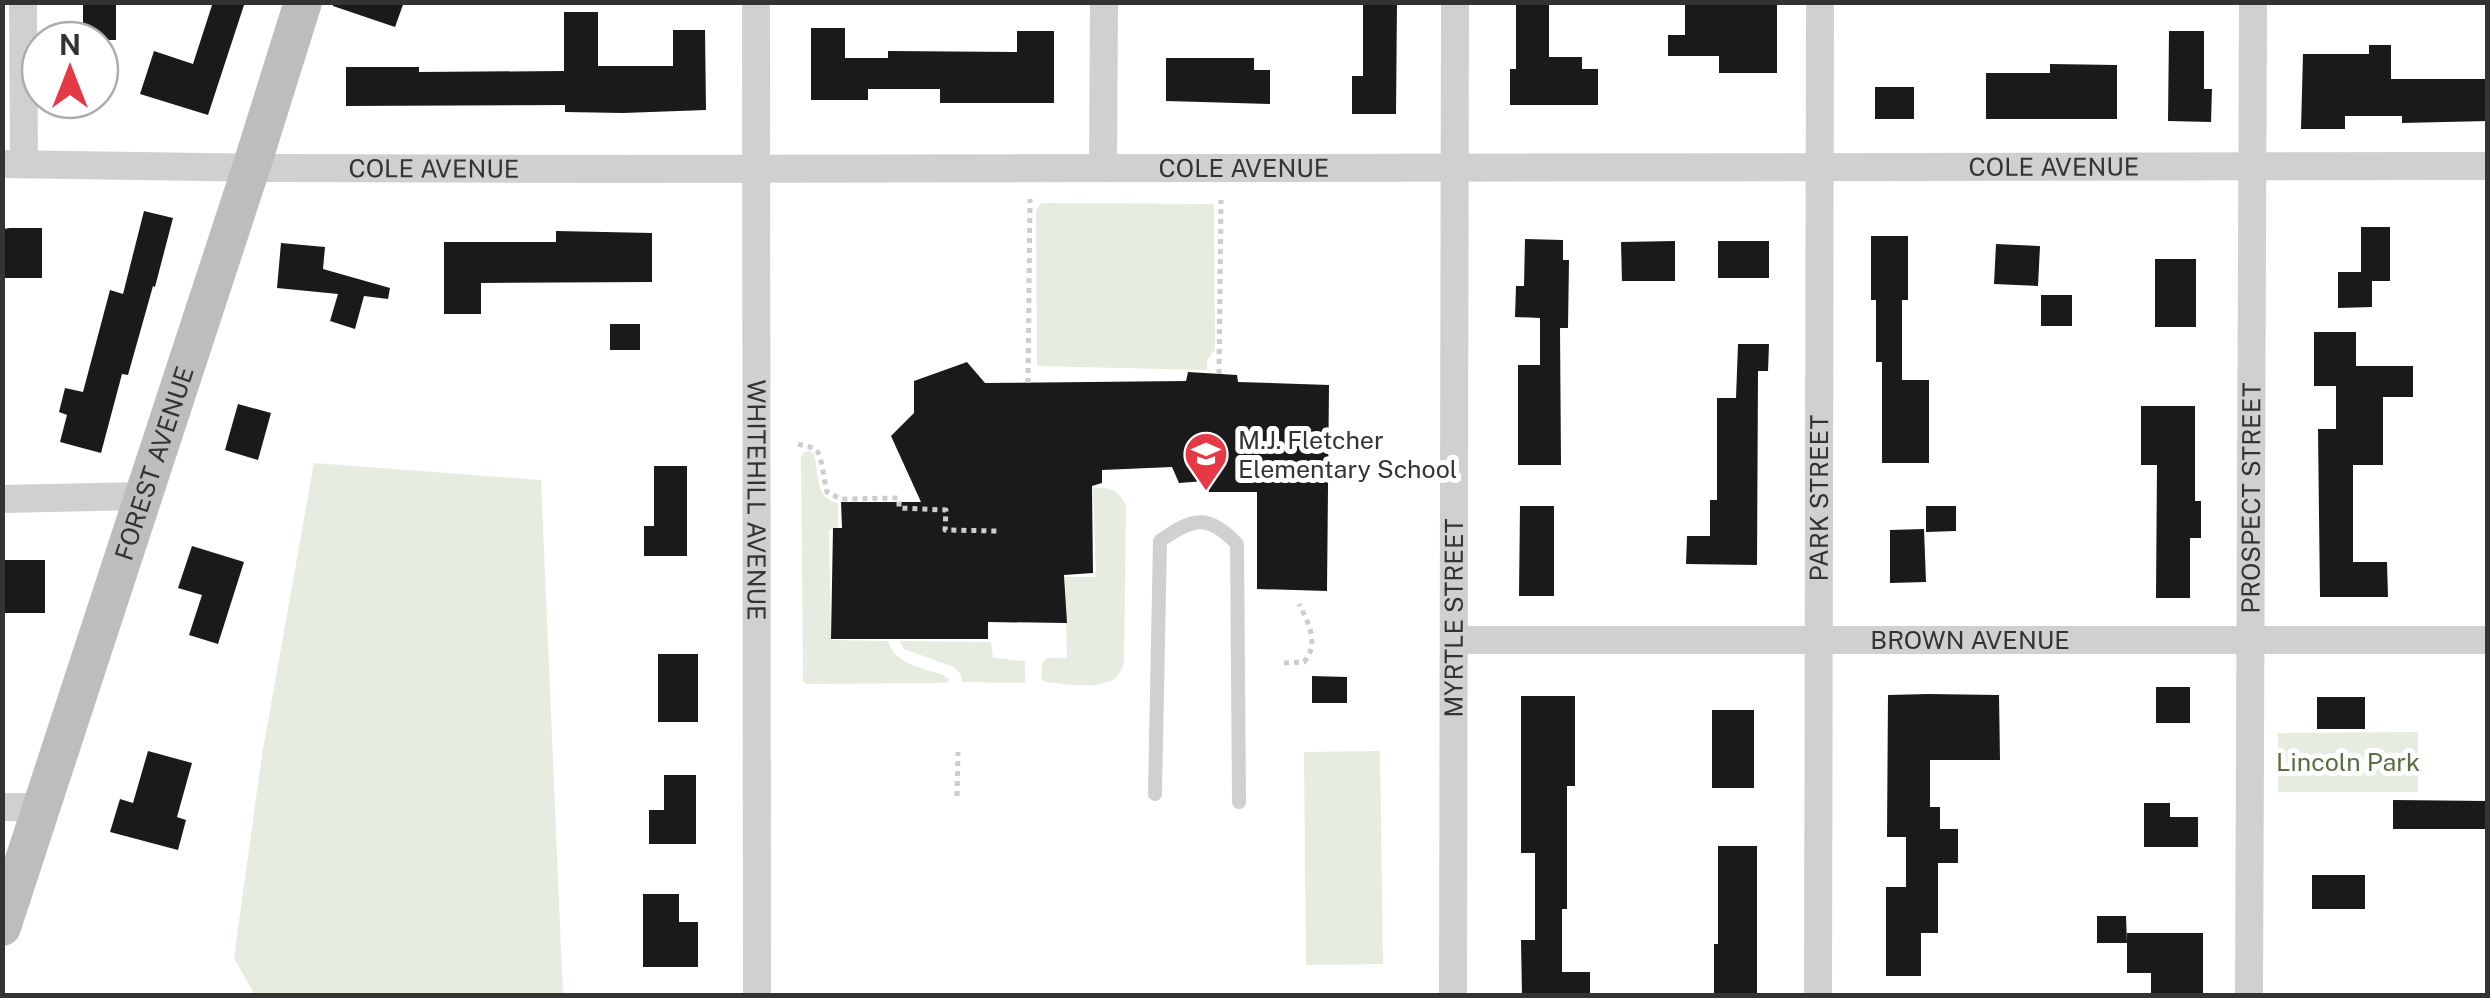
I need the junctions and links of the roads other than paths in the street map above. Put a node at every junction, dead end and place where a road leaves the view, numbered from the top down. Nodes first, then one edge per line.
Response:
1 (24, 2) edge
2 (303, 2) edge
3 (756, 2) edge
4 (1104, 2) edge
5 (1454, 2) edge
6 (1820, 2) edge
7 (2252, 2) edge
8 (13, 164) edge
9 (1818, 166) junction
10 (2488, 166) edge
11 (1454, 167) junction
12 (2252, 167) junction
13 (252, 168) junction
14 (1104, 168) junction
15 (756, 169) junction
16 (144, 496) junction
17 (2, 499) edge
18 (1455, 640) junction
19 (1818, 640) junction
20 (2250, 640) junction
21 (2488, 640) edge
22 (1155, 794) dead end
23 (1238, 802) dead end
24 (2, 807) edge
25 (42, 807) junction
26 (2, 927) edge
27 (757, 996) edge
28 (1454, 996) edge
29 (1818, 996) edge
30 (2249, 996) edge

1 - 8 street
2 - 13 main road, FOREST AVENUE
3 - 15 street, WHITEHILL AVENUE
4 - 14 street
5 - 11 street, MYRTLE STREET
6 - 9 street, PARK STREET
7 - 12 street, PROSPECT STREET
8 - 13 street, COLE AVENUE
9 - 11 street, COLE AVENUE
9 - 12 street, COLE AVENUE
9 - 19 street, PARK STREET
10 - 12 street, COLE AVENUE
11 - 14 street, COLE AVENUE
11 - 18 street, MYRTLE STREET
12 - 20 street, PROSPECT STREET
13 - 15 street, COLE AVENUE
13 - 16 main road, FOREST AVENUE
14 - 15 street, COLE AVENUE
15 - 27 street, WHITEHILL AVENUE
16 - 17 street
16 - 25 main road, FOREST AVENUE
18 - 19 street, BROWN AVENUE
18 - 28 street, MYRTLE STREET
19 - 20 street, BROWN AVENUE
19 - 29 street, PARK STREET
20 - 21 street, BROWN AVENUE
20 - 30 street, PROSPECT STREET
22 - 23 lane
24 - 25 street
25 - 26 main road, FOREST AVENUE

